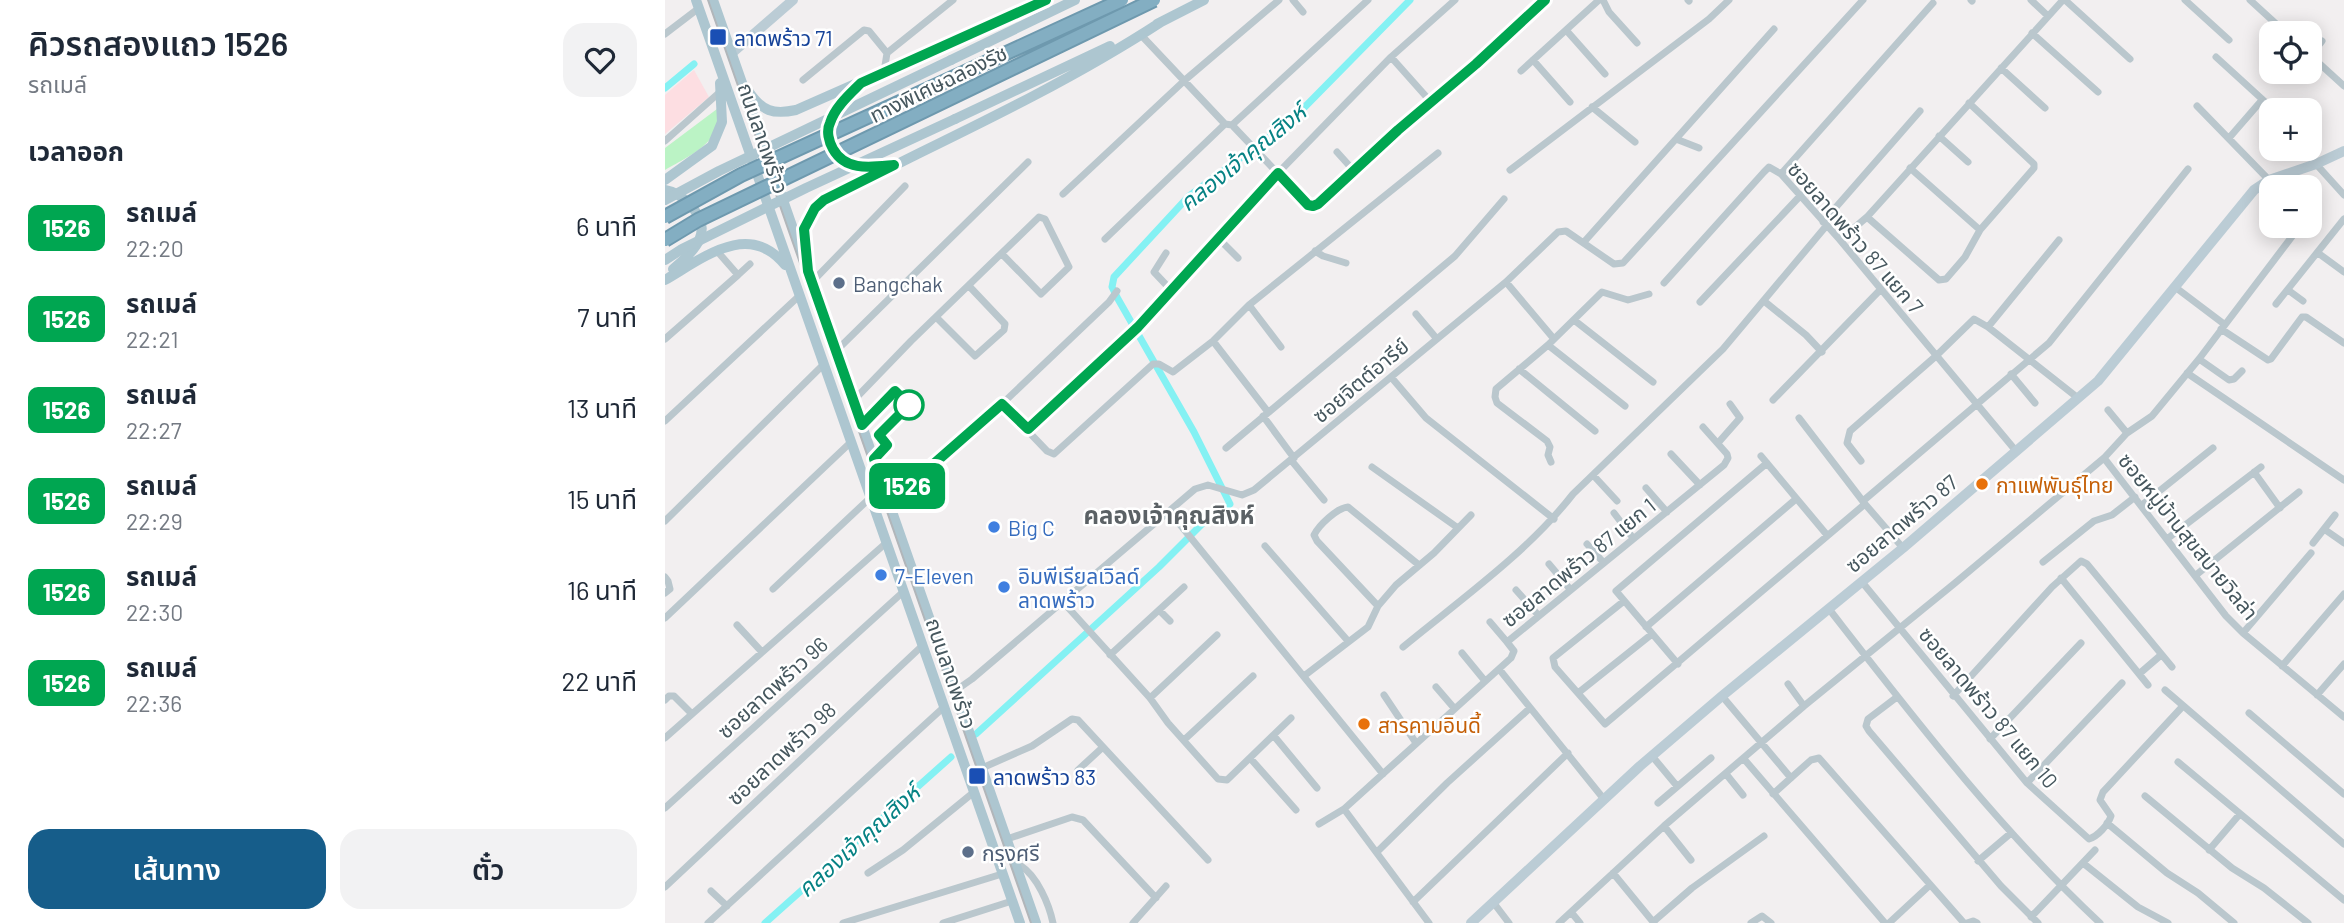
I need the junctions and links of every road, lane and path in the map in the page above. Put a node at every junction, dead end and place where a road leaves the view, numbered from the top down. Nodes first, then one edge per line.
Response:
1 (713, 0) edge
2 (793, 0) edge
3 (953, 0) edge
4 (1046, 0) edge
5 (1075, 0) edge
6 (1122, 0) edge
7 (1154, 0) edge
8 (1204, 0) edge
9 (1279, 0) edge
10 (1293, 0) edge
11 (1368, 0) edge
12 (1455, 0) edge
13 (1545, 0) edge
14 (1601, 0) edge
15 (1730, 0) edge
16 (1863, 0) edge
17 (2031, 0) edge
18 (2064, 0) edge
19 (2185, 0) edge
20 (2250, 0) edge
21 (1933, 3) dead end
22 (697, 4) edge
23 (1303, 12) dead end
24 (2048, 16) junction
25 (2273, 21) edge
26 (1161, 22) junction
27 (1775, 29) dead end
28 (1566, 30) junction
29 (2032, 33) junction
30 (665, 34) edge
31 (1141, 35) junction
32 (2229, 40) dead end
33 (1637, 43) dead end
34 (732, 53) junction
35 (887, 53) junction
36 (1391, 57) junction
37 (2215, 57) dead end
38 (2130, 59) dead end
39 (1533, 60) junction
40 (2322, 66) edge
41 (2001, 68) junction
42 (738, 71) junction
43 (1521, 71) dead end
44 (720, 72) junction
45 (884, 72) junction
46 (1605, 74) dead end
47 (803, 80) dead end
48 (1185, 80) junction
49 (861, 83) junction
50 (2344, 86) edge
51 (721, 91) junction
52 (2098, 92) dead end
53 (2260, 98) edge
54 (1431, 102) junction
55 (1570, 102) dead end
56 (1969, 103) junction
57 (2259, 103) edge
58 (2197, 106) dead end
59 (1592, 107) junction
60 (2045, 108) dead end
61 (1920, 110) dead end
62 (1228, 125) junction
63 (1940, 136) junction
64 (1676, 138) junction
65 (2229, 138) junction
66 (665, 141) edge
67 (1635, 142) dead end
68 (1699, 148) dead end
69 (2344, 151) edge
70 (1337, 152) dead end
71 (1438, 153) dead end
72 (1028, 162) dead end
73 (1968, 162) dead end
74 (2316, 164) junction
75 (894, 165) junction
76 (1910, 168) junction
77 (2189, 169) dead end
78 (772, 170) junction
79 (1510, 170) dead end
80 (1355, 172) junction
81 (1278, 173) junction
82 (1781, 174) junction
83 (2264, 175) edge
84 (2284, 175) edge
85 (757, 176) junction
86 (665, 180) edge
87 (905, 186) dead end
88 (2259, 188) edge
89 (665, 190) edge
90 (780, 193) junction
91 (1063, 194) dead end
92 (1801, 195) junction
93 (2344, 195) edge
94 (765, 198) junction
95 (1504, 198) dead end
96 (665, 200) edge
97 (665, 217) edge
98 (1867, 217) junction
99 (2344, 219) edge
100 (1825, 223) junction
101 (1980, 230) junction
102 (2291, 238) edge
103 (1105, 239) dead end
104 (1219, 239) junction
105 (665, 240) edge
106 (1840, 240) junction
107 (2059, 240) dead end
108 (1584, 242) junction
109 (717, 251) junction
110 (1315, 251) junction
111 (1166, 253) dead end
112 (2318, 253) junction
113 (1002, 254) junction
114 (1238, 258) dead end
115 (665, 260) edge
116 (1346, 263) dead end
117 (750, 264) dead end
118 (808, 271) junction
119 (791, 272) junction
120 (2344, 272) edge
121 (738, 275) junction
122 (665, 277) edge
123 (812, 282) junction
124 (1506, 282) junction
125 (1664, 283) dead end
126 (969, 286) junction
127 (2175, 287) junction
128 (1881, 289) junction
129 (1171, 290) junction
130 (2288, 290) junction
131 (1115, 294) dead end
132 (1649, 294) dead end
133 (800, 296) junction
134 (1764, 301) junction
135 (2303, 301) dead end
136 (1700, 302) dead end
137 (2276, 304) dead end
138 (1249, 305) junction
139 (1416, 314) dead end
140 (936, 317) junction
141 (1574, 320) junction
142 (1988, 327) junction
143 (2222, 327) junction
144 (665, 339) edge
145 (1437, 339) junction
146 (1213, 341) junction
147 (1551, 342) junction
148 (2344, 343) edge
149 (1281, 347) dead end
150 (836, 351) junction
151 (1822, 352) junction
152 (1936, 356) junction
153 (2199, 359) junction
154 (2031, 360) junction
155 (824, 364) junction
156 (1519, 369) junction
157 (2242, 371) dead end
158 (2187, 373) junction
159 (2011, 374) junction
160 (1391, 377) junction
161 (1653, 382) dead end
162 (2078, 398) junction
163 (854, 400) junction
164 (1773, 400) dead end
165 (2035, 403) dead end
166 (1002, 404) junction
167 (1730, 404) dead end
168 (1977, 404) junction
169 (1625, 406) dead end
170 (2108, 410) dead end
171 (1266, 414) junction
172 (1799, 418) dead end
173 (665, 421) edge
174 (1703, 427) dead end
175 (1028, 429) junction
176 (1595, 431) dead end
177 (2127, 433) junction
178 (851, 442) junction
179 (1718, 443) junction
180 (1226, 448) dead end
181 (2213, 448) dead end
182 (2016, 451) junction
183 (1671, 454) dead end
184 (2104, 458) junction
185 (1293, 459) junction
186 (1860, 461) dead end
187 (1551, 462) dead end
188 (1371, 467) dead end
189 (1593, 475) junction
190 (2344, 480) edge
191 (1699, 485) junction
192 (1646, 488) dead end
193 (2299, 492) dead end
194 (2135, 497) junction
195 (870, 498) junction
196 (1796, 499) junction
197 (1324, 500) dead end
198 (1617, 501) dead end
199 (1864, 502) junction
200 (889, 503) junction
201 (2142, 505) junction
202 (2280, 508) junction
203 (1169, 511) junction
204 (1667, 512) junction
205 (1614, 513) dead end
206 (1471, 515) dead end
207 (2335, 515) dead end
208 (1554, 519) junction
209 (665, 521) edge
210 (1458, 528) junction
211 (2324, 529) junction
212 (1827, 535) junction
213 (1633, 538) junction
214 (2167, 539) junction
215 (886, 543) junction
216 (2313, 543) dead end
217 (2344, 543) edge
218 (1587, 544) dead end
219 (1265, 546) dead end
220 (1903, 548) junction
221 (2311, 553) dead end
222 (1603, 562) junction
223 (2043, 562) dead end
224 (1549, 564) dead end
225 (1419, 565) junction
226 (2196, 575) junction
227 (665, 577) edge
228 (2061, 578) junction
229 (1862, 582) junction
230 (1184, 587) dead end
231 (773, 589) dead end
232 (1570, 589) junction
233 (1516, 590) dead end
234 (903, 592) junction
235 (665, 593) edge
236 (2344, 594) edge
237 (1624, 601) junction
238 (1063, 602) junction
239 (1378, 606) junction
240 (1829, 609) junction
241 (1159, 610) junction
242 (1539, 616) junction
243 (665, 618) edge
244 (1170, 621) dead end
245 (1490, 622) dead end
246 (737, 625) dead end
247 (1646, 627) junction
248 (1900, 628) junction
249 (2242, 633) junction
250 (1217, 635) dead end
251 (1652, 635) junction
252 (1347, 642) junction
253 (1507, 642) junction
254 (2081, 643) dead end
255 (922, 646) junction
256 (1403, 647) dead end
257 (762, 652) junction
258 (1462, 653) dead end
259 (1110, 655) junction
260 (2161, 655) junction
261 (1866, 656) junction
262 (1678, 664) junction
263 (2344, 664) edge
264 (2282, 666) junction
265 (2172, 667) dead end
266 (1499, 669) junction
267 (2139, 674) junction
268 (1253, 676) dead end
269 (1304, 676) junction
270 (1485, 681) junction
271 (2122, 683) dead end
272 (1788, 684) dead end
273 (2148, 685) dead end
274 (1436, 687) dead end
275 (2165, 690) dead end
276 (955, 691) junction
277 (1578, 693) junction
278 (1384, 695) dead end
279 (2317, 695) junction
280 (1722, 696) junction
281 (1953, 696) junction
282 (1897, 697) junction
283 (1150, 698) junction
284 (665, 699) edge
285 (1804, 706) junction
286 (2183, 706) junction
287 (944, 707) junction
288 (1454, 708) junction
289 (1531, 708) junction
290 (2249, 713) dead end
291 (692, 715) junction
292 (2344, 717) edge
293 (1291, 718) dead end
294 (1273, 736) junction
295 (665, 738) edge
296 (1990, 739) junction
297 (1184, 740) junction
298 (1416, 743) junction
299 (1762, 744) junction
300 (1103, 747) junction
301 (1567, 754) junction
302 (1652, 756) junction
303 (1250, 758) junction
304 (1711, 758) dead end
305 (1744, 760) junction
306 (2178, 762) dead end
307 (982, 768) junction
308 (1078, 770) dead end
309 (1383, 774) junction
310 (1726, 774) junction
311 (1791, 778) junction
312 (2027, 783) junction
313 (1677, 786) junction
314 (1317, 788) dead end
315 (974, 792) junction
316 (2344, 793) edge
317 (1773, 794) junction
318 (1743, 795) dead end
319 (2145, 796) dead end
320 (1604, 798) junction
321 (1658, 803) dead end
322 (665, 808) edge
323 (1344, 809) junction
324 (1296, 810) dead end
325 (2239, 815) junction
326 (2107, 823) junction
327 (1319, 824) dead end
328 (1664, 826) junction
329 (2011, 833) junction
330 (1764, 836) dead end
331 (1007, 839) junction
332 (2344, 844) edge
333 (2095, 850) dead end
334 (2209, 850) junction
335 (1377, 852) junction
336 (1208, 860) dead end
337 (1692, 860) dead end
338 (1978, 861) junction
339 (2083, 863) junction
340 (1017, 867) junction
341 (867, 873) dead end
342 (1613, 873) junction
343 (1002, 874) junction
344 (1930, 885) junction
345 (1166, 886) dead end
346 (2061, 886) junction
347 (665, 887) edge
348 (711, 891) dead end
349 (1156, 898) junction
350 (2344, 900) edge
351 (1012, 901) junction
352 (1413, 902) junction
353 (1493, 902) junction
354 (727, 906) junction
355 (1571, 912) junction
356 (2031, 917) junction
357 (2163, 922) edge
358 (708, 923) edge
359 (843, 923) edge
360 (943, 923) edge
361 (1020, 923) edge
362 (1036, 923) edge
363 (1053, 923) edge
364 (1133, 923) edge
365 (1429, 923) edge
366 (1471, 923) edge
367 (1509, 923) edge
368 (1559, 923) edge
369 (1580, 923) edge
370 (1654, 923) edge
371 (1751, 923) edge
372 (1770, 923) edge
373 (1887, 923) edge
374 (1966, 923) edge
375 (1977, 923) edge
376 (2038, 923) edge
377 (2100, 923) edge
378 (2234, 923) edge
379 (2308, 923) edge

1 - 34 main road, ถนนลาดพร้าว
2 - 34 street
3 - 35 street
4 - 45 main road
5 - 96 main road, bridge
6 - 97 highway, ทางพิเศษฉลองรัช, bridge
7 - 105 highway, ทางพิเศษฉลองรัช, bridge
8 - 26 main road
9 - 48 street
10 - 23 street
11 - 62 street
12 - 36 street
13 - 54 street
14 - 28 street
14 - 33 street
15 - 59 street
16 - 108 street
17 - 24 street
18 - 24 street
18 - 38 street
19 - 32 street
20 - 25 street
21 - 82 street
22 - 30 street
22 - 44 main road, ถนนลาดพร้าว
24 - 29 street
26 - 31 main road
26 - 115 main road, bridge
27 - 64 street
28 - 39 street
28 - 46 street
29 - 41 street
29 - 52 street
31 - 48 street
31 - 75 main road
34 - 42 main road, ถนนลาดพร้าว
35 - 45 street
35 - 47 street
36 - 54 street
36 - 81 street
37 - 53 street
39 - 43 street
39 - 55 street
40 - 50 street
41 - 56 street
41 - 60 street
42 - 49 main road
42 - 78 main road, ถนนลาดพร้าว
44 - 51 main road
44 - 85 main road, ถนนลาดพร้าว
45 - 49 main road
48 - 62 street
48 - 91 street
49 - 75 main road
51 - 66 street
51 - 86 main road
54 - 80 street
56 - 63 street
56 - 101 street
57 - 65 street
58 - 65 street
59 - 67 street
59 - 79 street
61 - 100 street
62 - 81 street
62 - 103 street
63 - 73 street
63 - 76 street
64 - 68 street
64 - 108 street
65 - 83 street
69 - 74 street, ซอยลาดพร้าว 87
70 - 80 street
71 - 110 street
72 - 150 street
74 - 84 street, ซอยลาดพร้าว 87
74 - 93 street
75 - 118 main road
76 - 98 street
76 - 101 street
77 - 154 street
78 - 85 main road
78 - 90 main road, ถนนลาดพร้าว
80 - 81 street
81 - 104 street
82 - 92 street, ซอยลาดพร้าว 87 แยก 7
82 - 125 street, ซอยลาดพร้าว 87 แยก 7
85 - 94 main road, ถนนลาดพร้าว
87 - 123 street
88 - 127 street, ซอยลาดพร้าว 87
89 - 122 main road
90 - 94 main road
90 - 118 main road, ถนนลาดพร้าว
92 - 100 street, ซอยลาดพร้าว 87 แยก 7
92 - 136 street
94 - 119 main road, ถนนลาดพร้าว
95 - 171 street
98 - 101 street
98 - 106 street
99 - 112 street
100 - 106 street, ซอยลาดพร้าว 87 แยก 7
100 - 134 street
102 - 143 street
104 - 114 street
104 - 129 street
106 - 128 street, ซอยลาดพร้าว 87 แยก 7
107 - 142 street
108 - 124 street, ซอยจิตต์อารีย์
109 - 119 main road
109 - 121 street
109 - 122 main road
110 - 116 street
110 - 138 street
111 - 129 street
112 - 120 street
112 - 130 street
113 - 113 street
113 - 126 street
117 - 121 street
118 - 123 main road, ถนนลาดพร้าว
119 - 133 main road, ถนนลาดพร้าว
121 - 144 street
123 - 150 main road, ถนนลาดพร้าว
124 - 145 street, ซอยจิตต์อารีย์
124 - 147 street
126 - 140 street
126 - 140 street
127 - 143 street
127 - 162 street, ซอยลาดพร้าว 87
128 - 151 street
128 - 152 street, ซอยลาดพร้าว 87 แยก 7
129 - 175 street
130 - 135 street
130 - 137 street
131 - 166 street
132 - 141 street
133 - 155 main road, ถนนลาดพร้าว
133 - 173 street
134 - 151 street
134 - 189 street
138 - 146 street
138 - 149 street
139 - 145 street
140 - 163 street
141 - 147 street
141 - 161 street
142 - 152 street
142 - 154 street
143 - 148 street
143 - 153 street
145 - 160 street, ซอยจิตต์อารีย์
146 - 171 street
146 - 175 street
147 - 156 street
147 - 169 street
150 - 163 main road, ถนนลาดพร้าว
151 - 164 street
152 - 168 street, ซอยลาดพร้าว 87 แยก 7
152 - 186 street
153 - 157 street
153 - 158 street
154 - 159 street
154 - 162 street
155 - 178 main road, ถนนลาดพร้าว
155 - 209 street
156 - 176 street
156 - 187 street
158 - 177 street
158 - 190 street
159 - 165 street
159 - 168 street
160 - 185 street, ซอยจิตต์อารีย์
160 - 208 street
162 - 182 street, ซอยลาดพร้าว 87
163 - 200 main road, ถนนลาดพร้าว
166 - 175 street
166 - 200 street
167 - 179 street
168 - 182 street, ซอยลาดพร้าว 87 แยก 7
168 - 199 street
170 - 177 street
171 - 180 street
171 - 185 street
172 - 199 street
174 - 179 street
177 - 184 street
178 - 195 main road, ถนนลาดพร้าว
178 - 243 street
179 - 191 street, ซอยลาดพร้าว 87 แยก 1
181 - 201 street
182 - 220 street, ซอยลาดพร้าว 87
183 - 191 street
184 - 194 street, ซอยหมู่บ้านสุขสบายวิลล่า
184 - 248 street
185 - 197 street
185 - 203 street, ซอยจิตต์อารีย์
188 - 210 street
189 - 198 street
189 - 208 street
191 - 204 street, ซอยลาดพร้าว 87 แยก 1
192 - 204 street
193 - 202 street
194 - 201 street, ซอยหมู่บ้านสุขสบายวิลล่า
194 - 223 street
195 - 215 main road, ถนนลาดพร้าว
195 - 231 street
196 - 212 street
196 - 237 street
196 - 247 street
199 - 212 street
199 - 220 street
200 - 276 main road, ถนนลาดพร้าว
201 - 214 street, ซอยหมู่บ้านสุขสบายวิลล่า
202 - 214 street
202 - 226 street
203 - 238 street, ซอยจิตต์อารีย์
203 - 269 street
204 - 213 street, ซอยลาดพร้าว 87 แยก 1
205 - 213 street
206 - 210 street
207 - 211 street
208 - 256 street
210 - 225 street
211 - 216 street
211 - 217 street
212 - 262 street
213 - 222 street, ซอยลาดพร้าว 87 แยก 1
214 - 226 street, ซอยหมู่บ้านสุขสบายวิลล่า
215 - 234 main road, ถนนลาดพร้าว
215 - 257 street
218 - 222 street
219 - 252 street
220 - 229 street, ซอยลาดพร้าว 87
221 - 249 street
222 - 232 street, ซอยลาดพร้าว 87 แยก 1
224 - 232 street
225 - 239 street
225 - 239 street
226 - 249 street, ซอยหมู่บ้านสุขสบายวิลล่า
227 - 235 street
228 - 260 street
228 - 267 street
228 - 281 street
229 - 240 street, ซอยลาดพร้าว 87
229 - 248 street, ซอยลาดพร้าว 87 แยก 10
230 - 241 street
232 - 242 street, ซอยลาดพร้าว 87 แยก 1
233 - 242 street
234 - 255 main road, ถนนลาดพร้าว
234 - 322 street, ซอยลาดพร้าว 96
236 - 264 street
237 - 247 street
237 - 277 street
238 - 259 street
238 - 276 street, ซอยจิตต์อารีย์
239 - 252 street
240 - 261 street
240 - 280 street, ซอยลาดพร้าว 87
241 - 244 street
241 - 259 street
242 - 253 street, ซอยลาดพร้าว 87 แยก 1
245 - 253 street
246 - 257 street
247 - 251 street
248 - 261 street
248 - 281 street, ซอยลาดพร้าว 87 แยก 10
249 - 264 street, ซอยหมู่บ้านสุขสบายวิลล่า
250 - 283 street
251 - 262 street
251 - 277 street
252 - 269 street
253 - 266 street, ซอยลาดพร้าว 87 แยก 1
254 - 296 street
255 - 287 main road, ถนนลาดพร้าว
255 - 347 street, ซอยลาดพร้าว 98
257 - 291 street
258 - 270 street
259 - 283 street
260 - 265 street
260 - 267 street
261 - 282 street
261 - 285 street
262 - 277 street
263 - 279 street
264 - 279 street, ซอยหมู่บ้านสุขสบายวิลล่า
266 - 270 street
266 - 289 street
267 - 273 street
268 - 297 street
269 - 309 street
270 - 288 street
271 - 312 street
272 - 285 street
274 - 288 street
275 - 286 street
276 - 307 main road, ถนนลาดพร้าว
278 - 298 street
279 - 292 street, ซอยหมู่บ้านสุขสบายวิลล่า
280 - 299 street
280 - 302 street, ซอยลาดพร้าว 87
281 - 296 street, ซอยลาดพร้าว 87 แยก 10
282 - 329 street
282 - 338 street
283 - 297 street
284 - 291 street
285 - 299 street
286 - 326 street
286 - 332 street
287 - 315 main road, ถนนลาดพร้าว
287 - 354 street
288 - 298 street
289 - 301 street
289 - 335 street
290 - 316 street
291 - 295 street
293 - 294 street
294 - 303 street
294 - 314 street
296 - 312 street, ซอยลาดพร้าว 87 แยก 10
297 - 303 street
298 - 309 street
299 - 305 street
299 - 311 street
300 - 307 street
300 - 308 street
300 - 336 street
301 - 320 street
301 - 352 street
302 - 313 street
302 - 320 street, ซอยลาดพร้าว 87
303 - 324 street
304 - 313 street
305 - 310 street
305 - 317 street
306 - 325 street
307 - 331 main road, ถนนลาดพร้าว
309 - 323 street
310 - 318 street
310 - 328 street
311 - 317 street
311 - 344 street
312 - 326 street, ซอยลาดพร้าว 87 แยก 10
313 - 321 street
315 - 341 street
315 - 343 main road, ถนนลาดพร้าว
317 - 373 street
319 - 334 street
320 - 353 street, ซอยลาดพร้าว 87
323 - 327 street
323 - 335 street
325 - 334 street
325 - 350 street
326 - 378 street
328 - 337 street
328 - 342 street
329 - 338 street
329 - 346 street
330 - 370 street
331 - 340 main road, ถนนลาดพร้าว
331 - 349 street
333 - 339 street
334 - 379 street
335 - 352 street
338 - 356 street
339 - 346 street
339 - 357 street
340 - 362 main road, ถนนลาดพร้าว
340 - 363 street
342 - 355 street
342 - 370 street
343 - 351 main road, ถนนลาดพร้าว
343 - 359 street
344 - 373 street
344 - 374 street
345 - 349 street
346 - 356 street
346 - 377 street
348 - 354 street
349 - 364 street
351 - 360 street
351 - 361 main road, ถนนลาดพร้าว
352 - 365 street
353 - 366 street, ซอยลาดพร้าว 87
353 - 367 street
354 - 358 street
355 - 368 street
355 - 369 street
356 - 376 street
371 - 372 street
374 - 375 street

